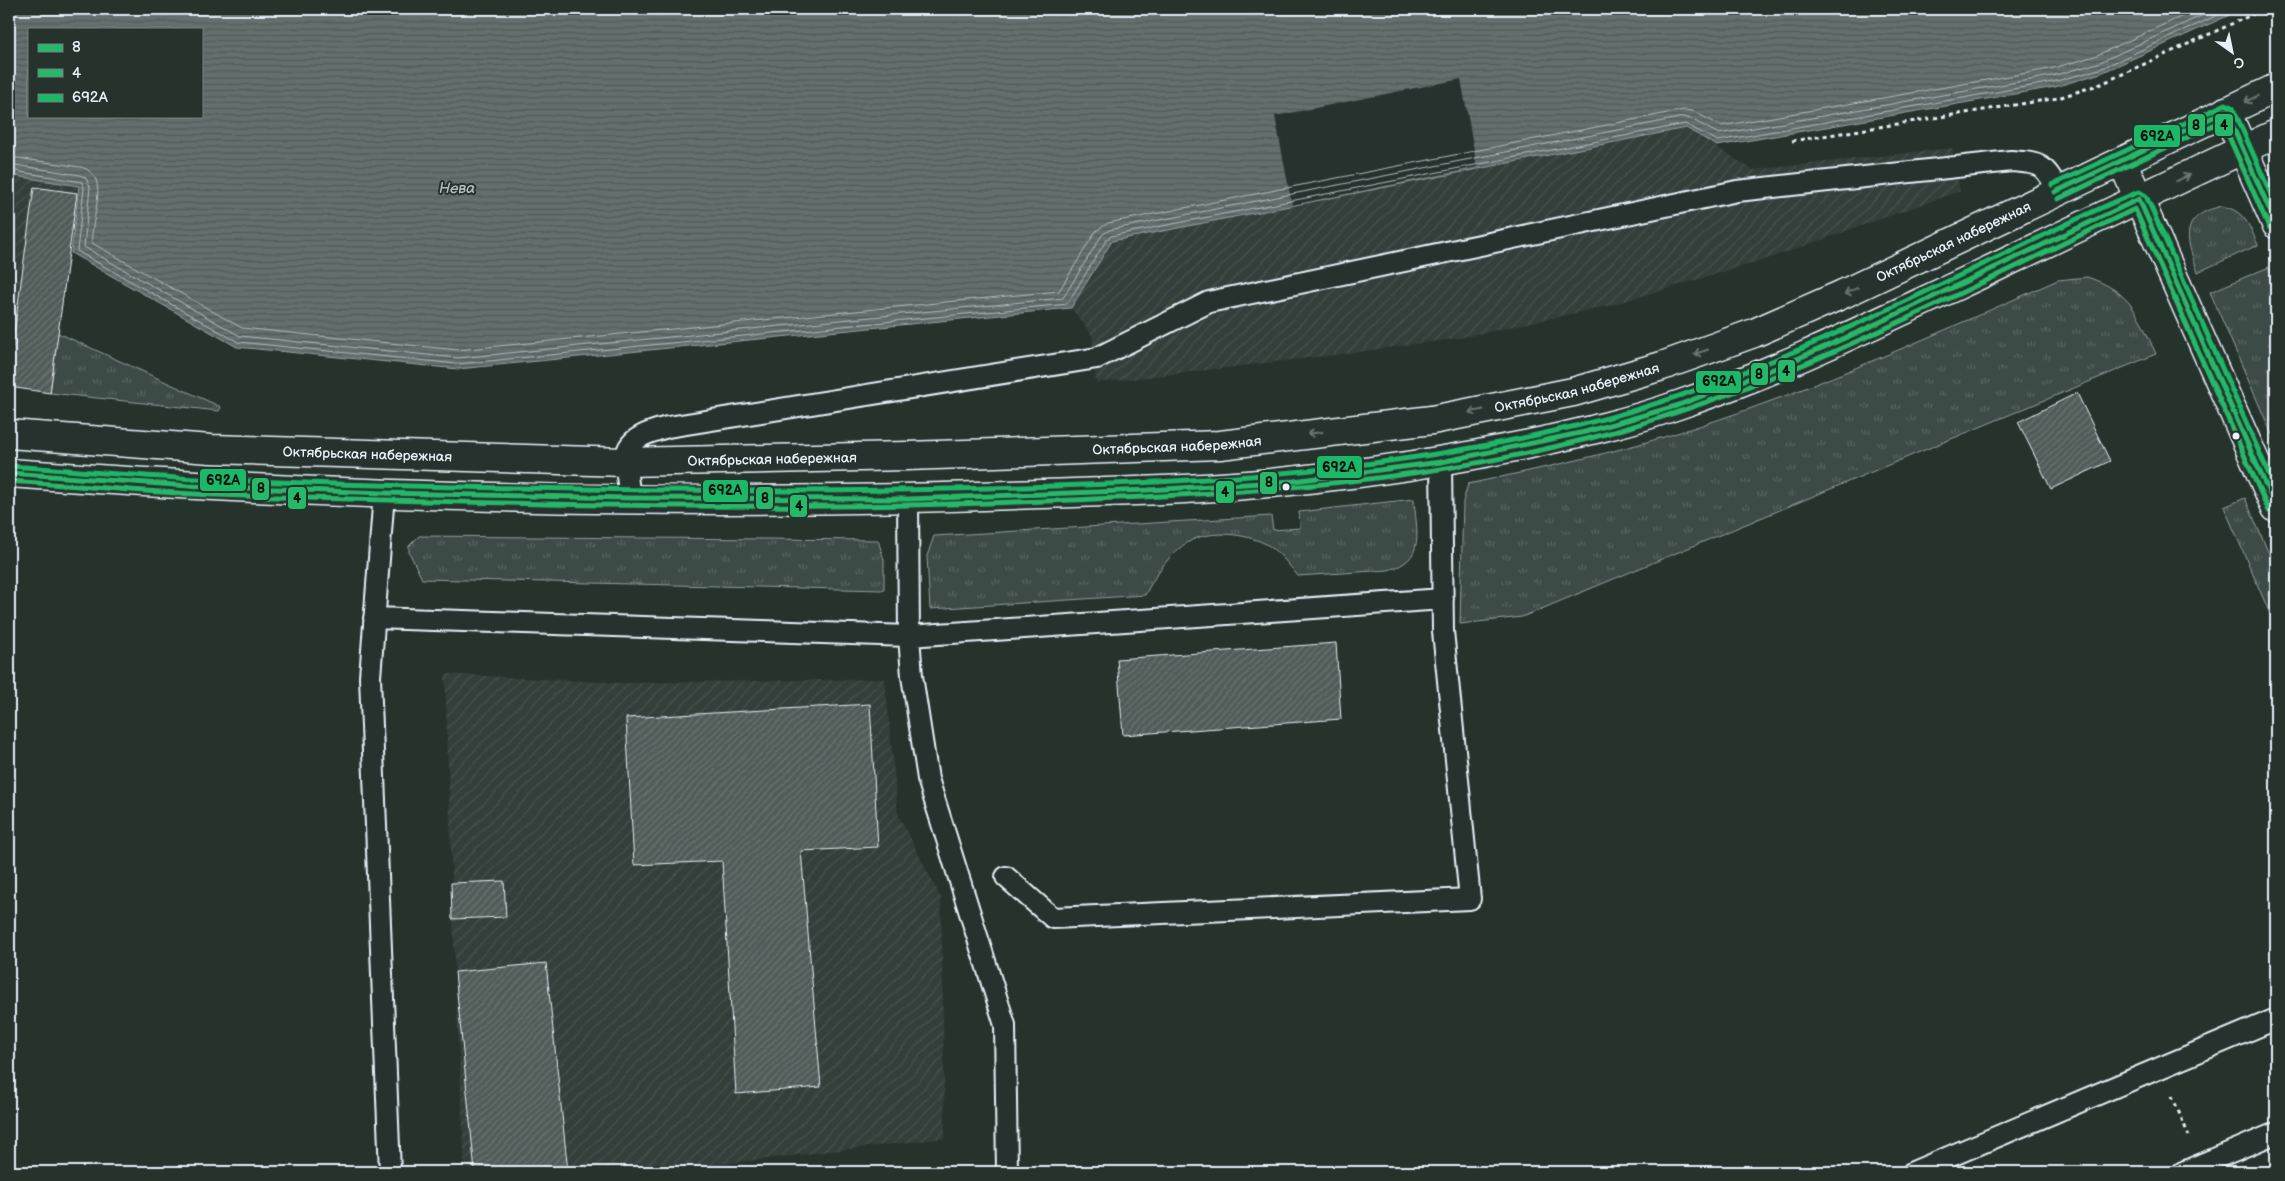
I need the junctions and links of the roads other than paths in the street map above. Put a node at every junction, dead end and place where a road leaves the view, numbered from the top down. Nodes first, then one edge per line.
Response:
1 (2276, 88) edge
2 (2226, 111) junction
3 (2276, 134) edge
4 (2243, 150) junction
5 (2122, 161) junction
6 (2059, 191) junction
7 (2139, 199) junction
8 (2276, 224) edge
9 (9, 434) edge
10 (625, 462) junction
11 (1441, 462) junction
12 (9, 474) edge
13 (384, 494) junction
14 (630, 498) junction
15 (908, 499) junction
16 (2276, 508) edge
17 (1443, 599) junction
18 (374, 618) junction
19 (909, 636) junction
20 (1006, 878) dead end
21 (2276, 1019) edge
22 (2276, 1133) edge
23 (390, 1172) edge
24 (1007, 1172) edge
25 (1913, 1172) edge
26 (2183, 1172) edge

1 -> 2 main road, Октябрьская набережная
2 - 4 main road
2 - 5 main road, Октябрьская набережная
3 - 4 main road
7 -> 4 main road
4 - 8 main road
5 - 6 main road, Октябрьская набережная
5 - 7 main road
6 -> 10 main road, Октябрьская набережная
6 - 10 lane
7 - 11 main road
7 - 16 main road
9 - 10 main road, Октябрьская набережная
10 - 14 lane
11 - 15 main road
11 - 17 lane
12 - 13 main road
13 - 14 main road
13 - 18 lane
14 - 15 main road
15 - 19 lane
17 - 19 lane
17 - 20 lane
18 - 19 lane
18 - 23 lane
19 - 24 lane
21 - 25 lane
22 - 26 lane

